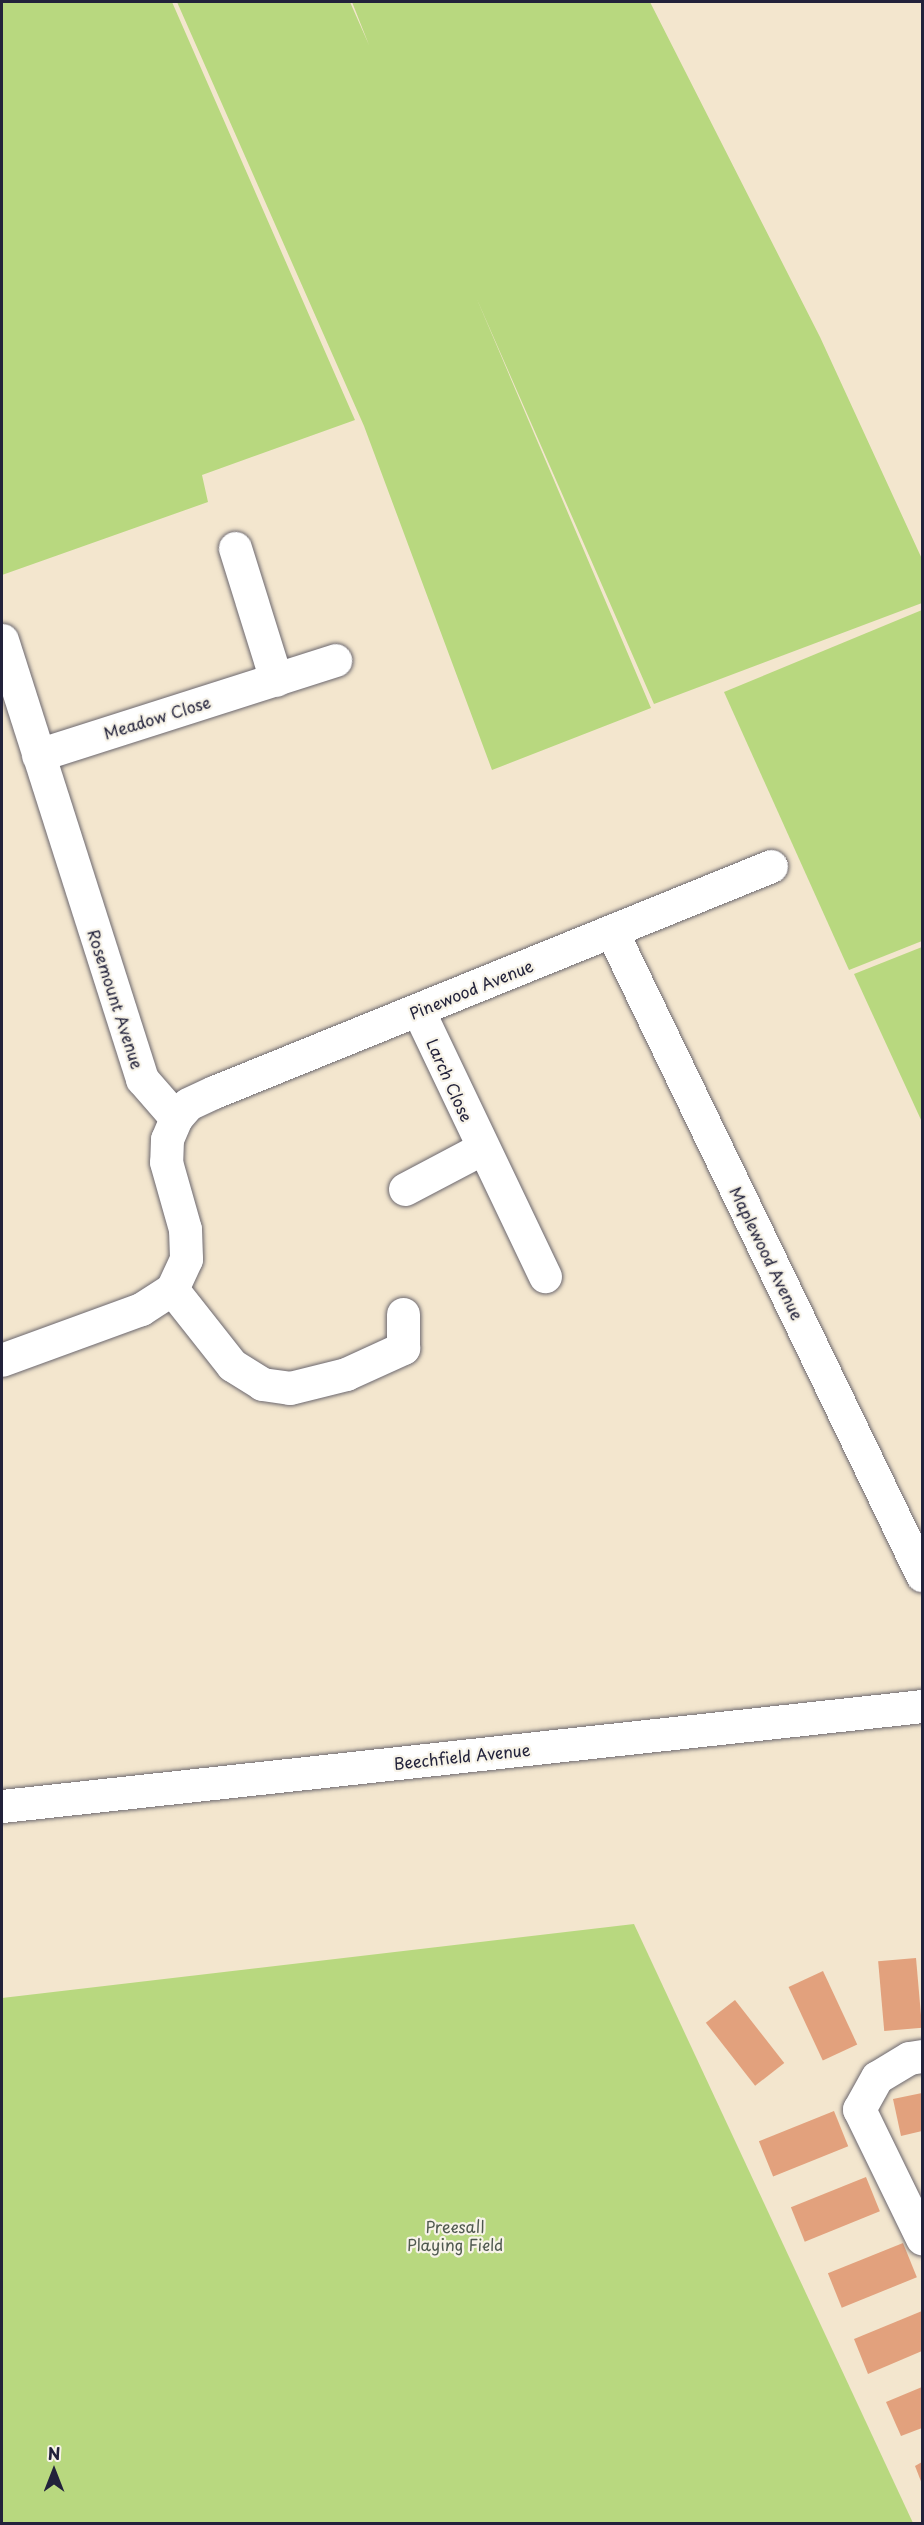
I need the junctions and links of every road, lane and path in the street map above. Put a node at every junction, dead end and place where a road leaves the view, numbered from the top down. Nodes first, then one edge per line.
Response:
1 (235, 548) dead end
2 (4, 653) edge
3 (335, 660) dead end
4 (276, 680) junction
5 (38, 755) junction
6 (771, 866) dead end
7 (612, 932) junction
8 (418, 1010) junction
9 (176, 1118) junction
10 (481, 1149) junction
11 (405, 1189) dead end
12 (545, 1276) dead end
13 (172, 1289) junction
14 (403, 1314) dead end
15 (2, 1360) edge
16 (922, 1575) edge
17 (922, 1706) edge
18 (2, 1806) edge
19 (922, 2056) edge
20 (922, 2238) edge

1 - 4 street
2 - 5 street, Rosemount Avenue
3 - 4 street, Meadow Close
4 - 5 street, Meadow Close
5 - 9 street, Rosemount Avenue
6 - 7 street, Pinewood Avenue
7 - 8 street, Pinewood Avenue
7 - 16 street, Maplewood Avenue
8 - 9 street, Pinewood Avenue
8 - 10 street, Larch Close
9 - 13 street
10 - 11 street
10 - 12 street, Larch Close
13 - 14 street
13 - 15 street
17 - 18 street, Beechfield Avenue
19 - 20 street

